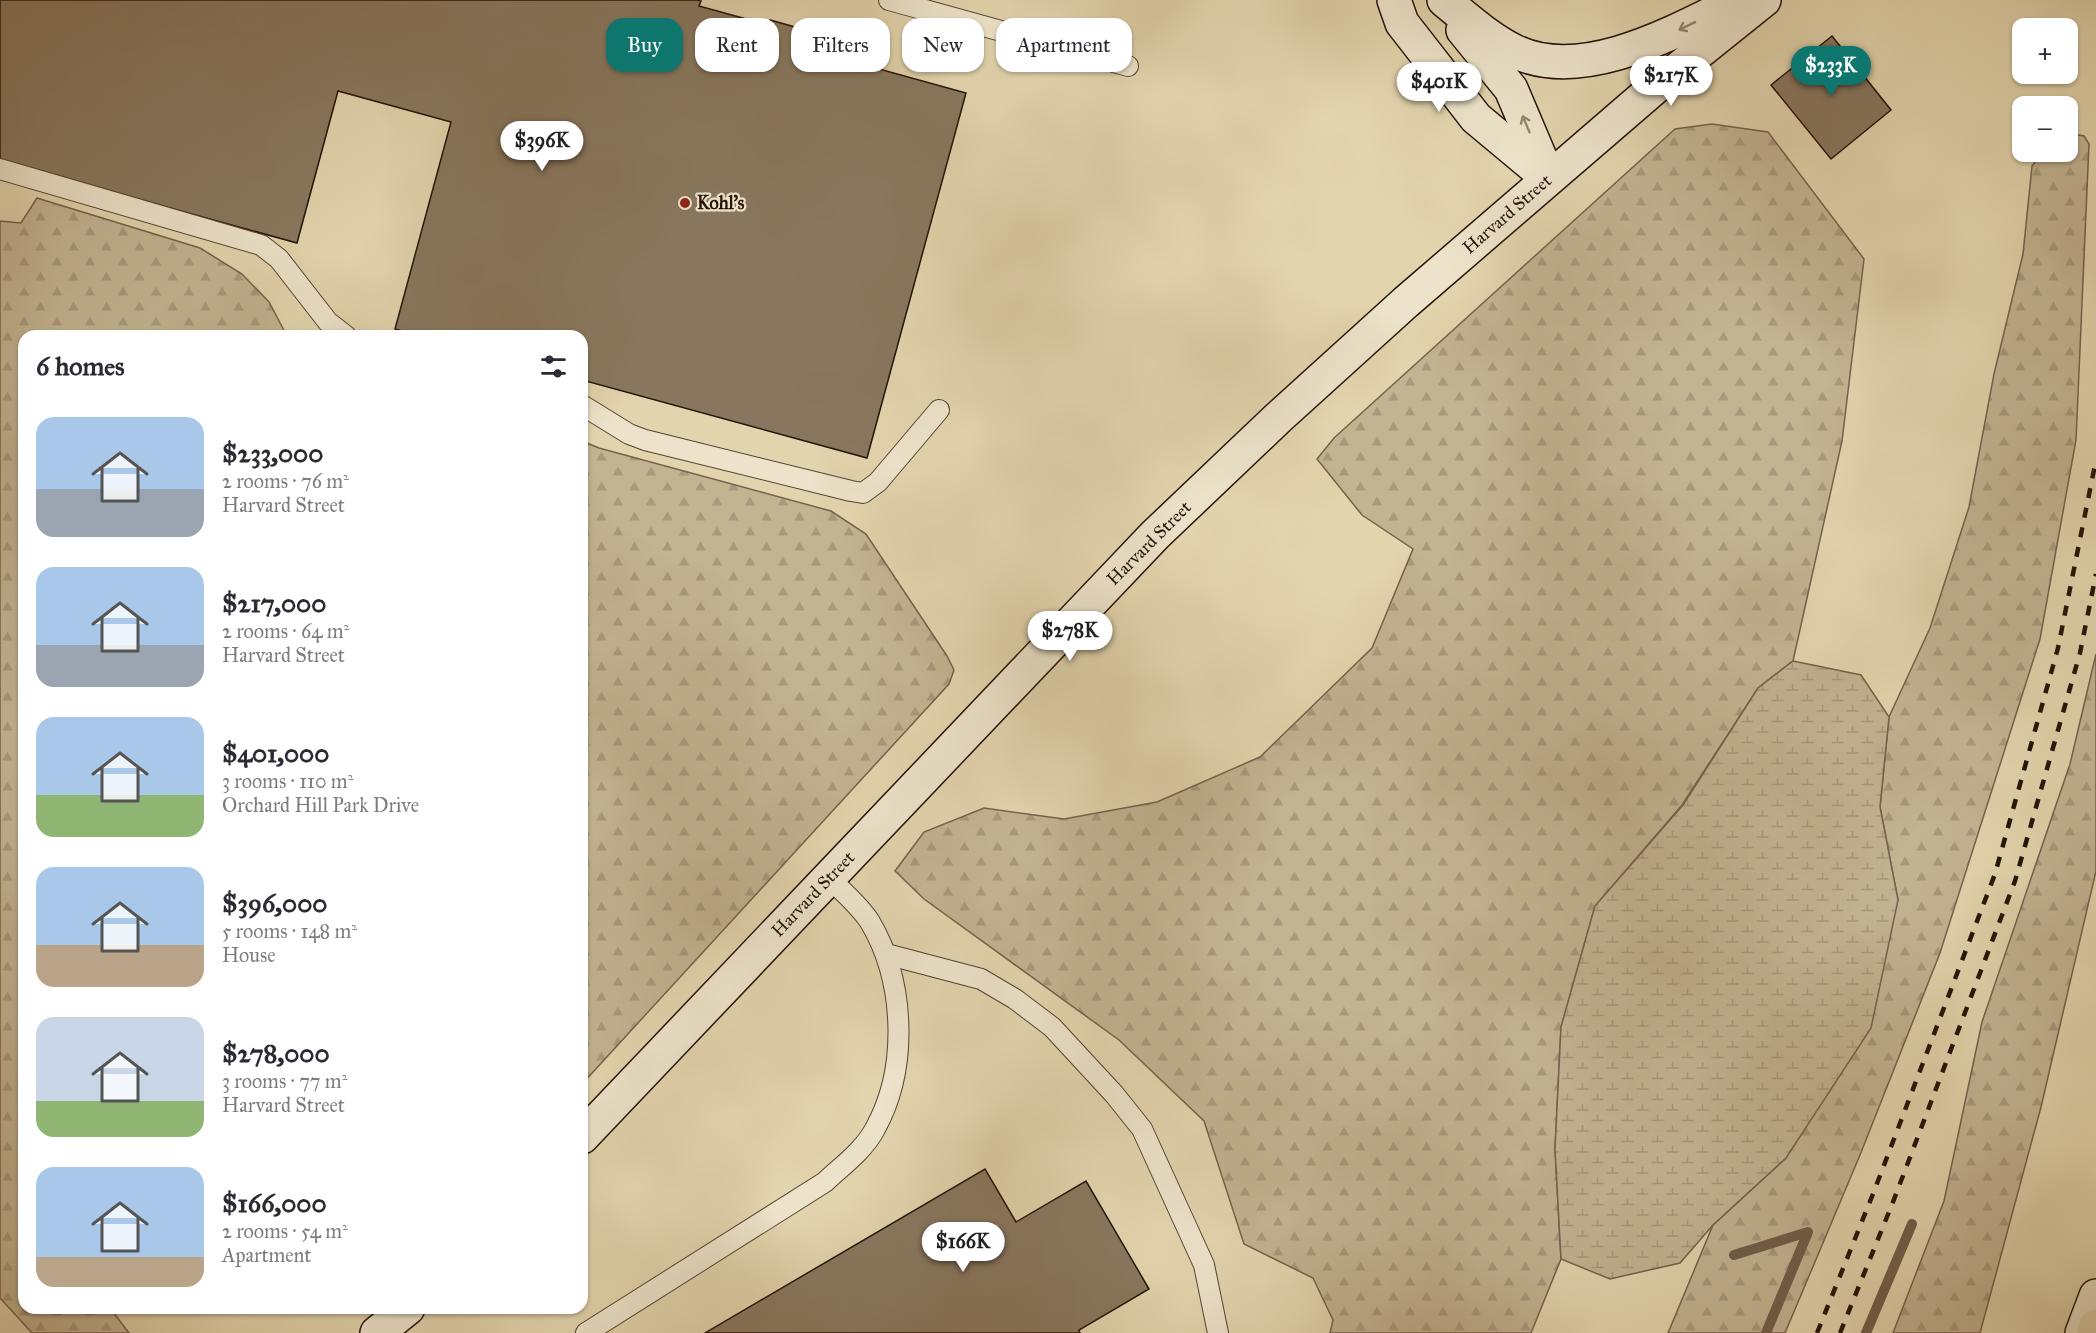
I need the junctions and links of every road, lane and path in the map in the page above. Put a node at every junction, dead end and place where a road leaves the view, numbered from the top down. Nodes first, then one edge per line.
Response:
1 (889, 0) edge
2 (1394, 0) edge
3 (1439, 0) edge
4 (1444, 0) edge
5 (1739, 0) edge
6 (1764, 0) edge
7 (996, 30) edge
8 (0, 169) edge
9 (1548, 178) junction
10 (338, 330) edge
11 (588, 409) edge
12 (939, 410) dead end
13 (830, 878) junction
14 (886, 954) junction
15 (588, 1131) edge
16 (2096, 1296) edge
17 (400, 1314) edge
18 (2096, 1326) edge
19 (376, 1333) edge
20 (586, 1333) edge
21 (1218, 1333) edge
22 (2082, 1333) edge
23 (2094, 1333) edge

1 - 7 lane
2 - 9 main road
9 -> 3 main road
5 -> 4 main road
6 - 9 main road, Harvard Street
8 - 10 lane
9 - 13 main road, Harvard Street
11 - 12 lane
13 - 14 lane
13 - 15 main road, Harvard Street
14 - 20 lane
14 - 21 lane
16 - 22 main road
17 - 19 main road
18 - 23 highway

